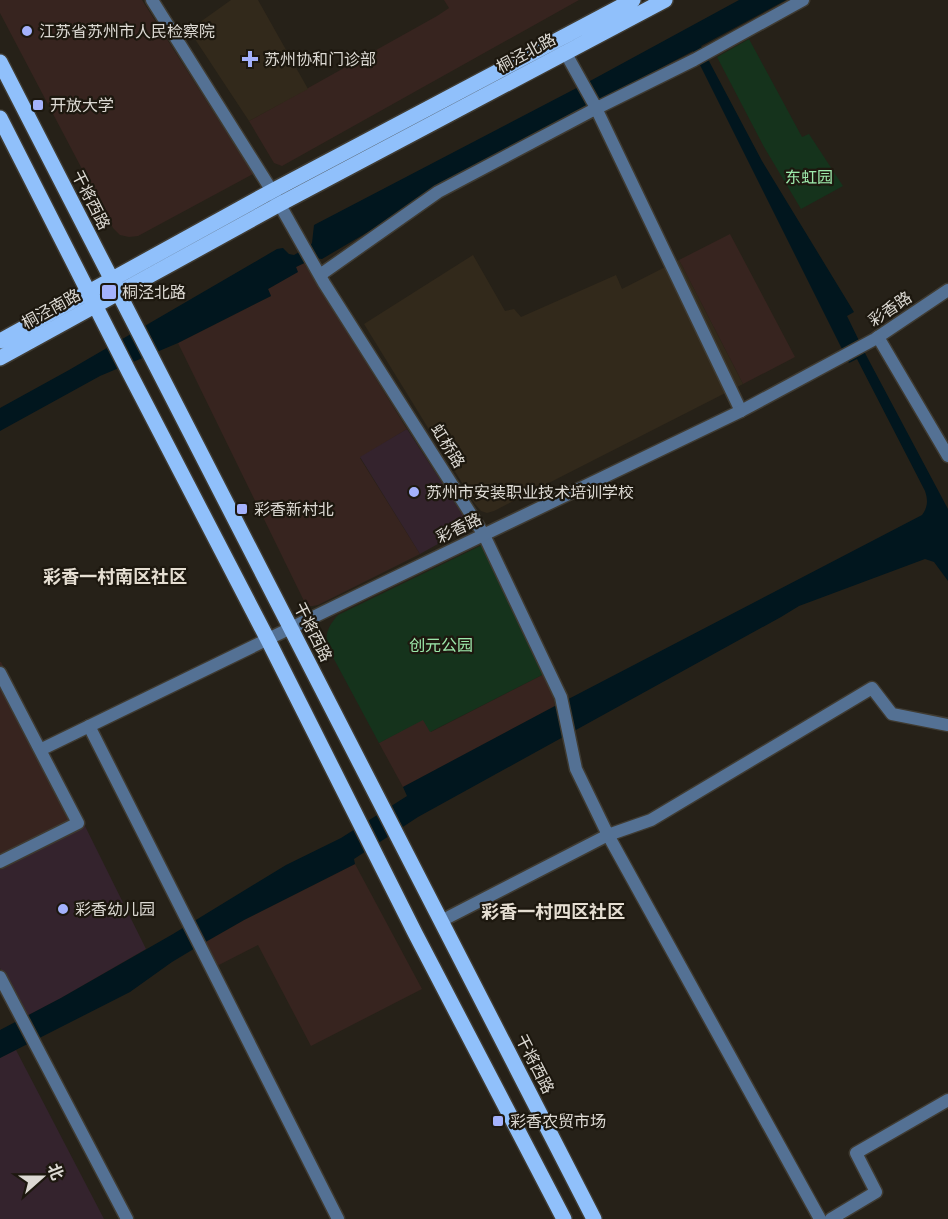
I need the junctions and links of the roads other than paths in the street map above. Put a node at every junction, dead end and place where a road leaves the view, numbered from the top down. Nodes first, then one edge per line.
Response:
1 (152, 0) edge
2 (633, 0) edge
3 (664, 0) edge
4 (803, 0) edge
5 (565, 52) junction
6 (0, 62) edge
7 (594, 107) junction
8 (0, 118) edge
9 (276, 197) junction
10 (320, 275) junction
11 (116, 286) junction
12 (948, 290) edge
13 (93, 298) junction
14 (877, 338) junction
15 (0, 341) edge
16 (0, 358) edge
17 (741, 411) junction
18 (948, 456) edge
19 (484, 535) junction
20 (291, 628) junction
21 (268, 640) junction
22 (0, 673) edge
23 (948, 725) edge
24 (89, 726) junction
25 (40, 750) junction
26 (608, 835) junction
27 (0, 862) edge
28 (441, 921) junction
29 (0, 977) edge
30 (948, 1100) edge
31 (127, 1219) edge
32 (338, 1219) edge
33 (564, 1219) edge
34 (594, 1219) edge
35 (820, 1219) edge
36 (831, 1219) edge

1 - 9 street, 虹桥路
2 - 9 main road, 桐泾北路
3 - 5 main road, 桐泾北路
4 - 7 street
5 - 7 street
5 - 9 main road, 桐泾北路
6 - 11 main road, 干将西路
7 - 10 street
7 - 17 street
8 - 13 main road
9 - 10 street, 虹桥路
9 - 11 main road, 桐泾北路
10 - 19 street, 虹桥路
11 - 13 main road, 桐泾南路
11 - 20 main road, 干将西路
12 - 14 street, 彩香路
13 - 15 main road, 桐泾南路
13 - 16 main road, 桐泾南路
13 - 21 main road
14 - 17 street, 彩香路
14 - 18 street
17 - 19 street, 彩香路
19 - 20 street, 彩香路
19 - 26 street, 虹桥路
20 - 21 street, 彩香路
20 - 28 main road, 干将西路
21 - 24 street, 彩香路
21 - 33 main road
22 - 25 street
23 - 26 street
24 - 25 street, 彩香路
24 - 32 street
25 - 27 street
26 - 28 street
26 - 35 street, 虹桥路
28 - 34 main road, 干将西路
29 - 31 street
30 - 36 street

